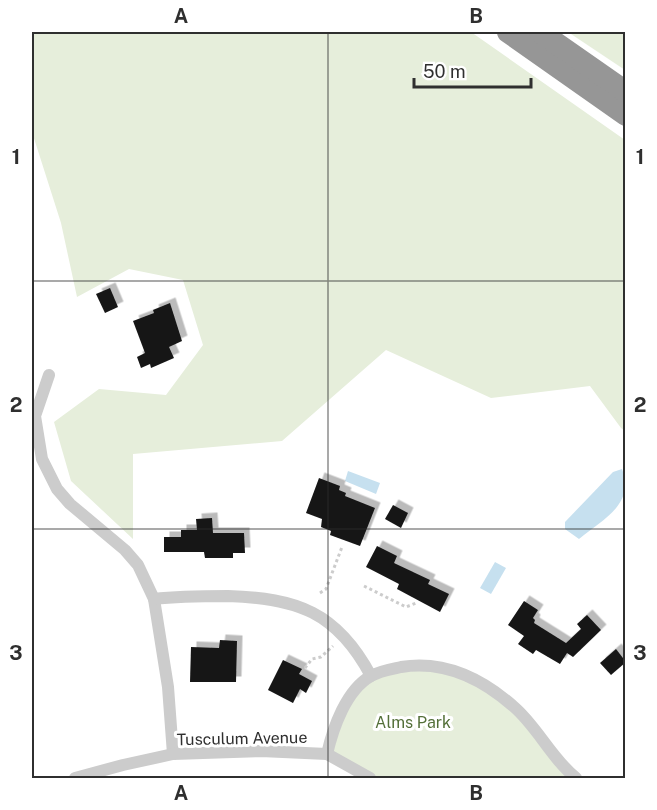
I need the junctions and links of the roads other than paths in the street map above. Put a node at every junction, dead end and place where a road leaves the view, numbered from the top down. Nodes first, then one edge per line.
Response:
1 (508, 32) edge
2 (540, 32) edge
3 (626, 92) edge
4 (626, 115) edge
5 (49, 375) dead end
6 (154, 599) junction
7 (371, 676) junction
8 (173, 754) junction
9 (327, 754) junction
10 (75, 778) edge
11 (369, 778) edge
12 (576, 778) edge

1 - 4 highway
2 - 3 highway
5 - 6 street
6 - 7 street
6 - 8 street
7 - 9 street
7 - 12 street
8 - 9 street, Tusculum Avenue
8 - 10 street, Tusculum Avenue
9 - 11 street, Tusculum Avenue

